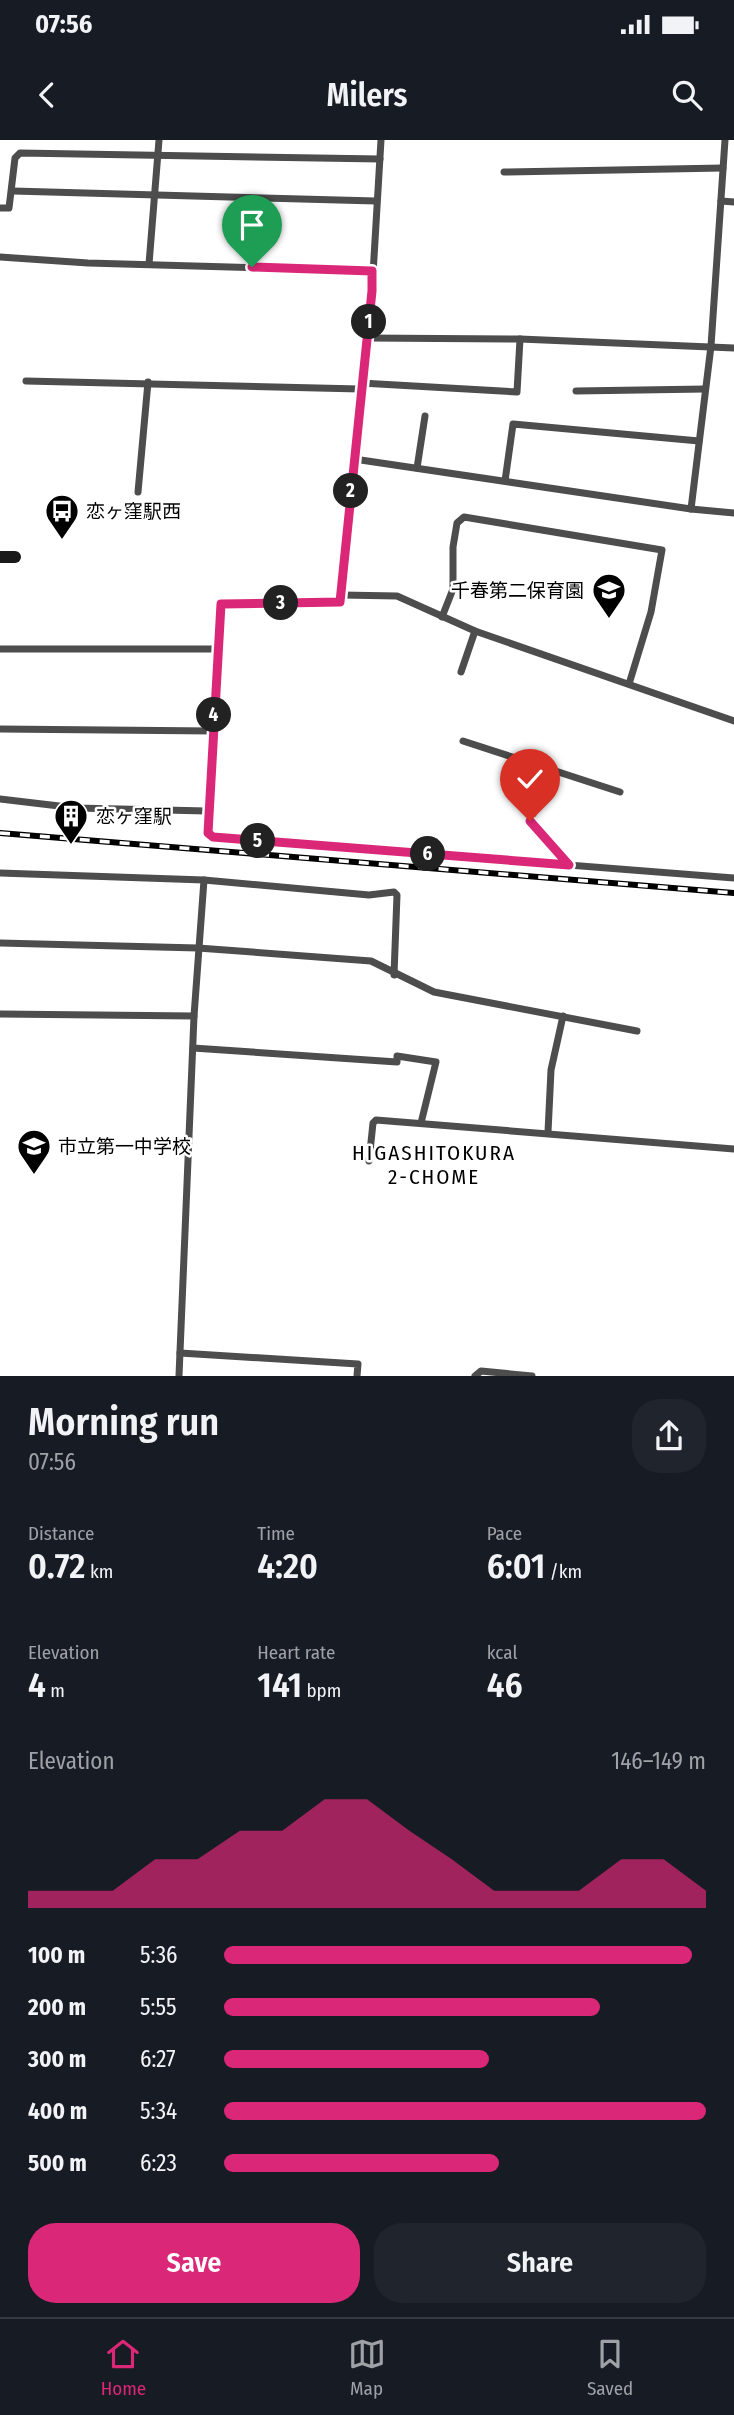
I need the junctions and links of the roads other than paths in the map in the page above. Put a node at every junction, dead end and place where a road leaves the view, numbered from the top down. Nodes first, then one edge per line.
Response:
1 (159, 140) edge
2 (382, 140) edge
3 (725, 140) edge
4 (157, 155) junction
5 (380, 159) junction
6 (723, 167) junction
7 (505, 172) dead end
8 (13, 191) junction
9 (154, 195) junction
10 (376, 201) junction
11 (721, 201) junction
12 (734, 202) edge
13 (0, 208) edge
14 (0, 257) edge
15 (149, 264) junction
16 (372, 271) junction
17 (367, 338) junction
18 (520, 340) junction
19 (711, 346) junction
20 (734, 348) edge
21 (26, 381) dead end
22 (148, 382) junction
23 (360, 386) junction
24 (705, 389) junction
25 (576, 391) dead end
26 (425, 416) dead end
27 (699, 440) junction
28 (354, 459) junction
29 (417, 468) junction
30 (505, 481) junction
31 (138, 492) dead end
32 (691, 509) junction
33 (734, 513) edge
34 (0, 557) edge
35 (15, 557) dead end
36 (341, 595) junction
37 (442, 617) junction
38 (475, 631) junction
39 (0, 649) edge
40 (218, 649) junction
41 (461, 672) dead end
42 (629, 684) junction
43 (734, 721) edge
44 (0, 729) edge
45 (213, 731) junction
46 (463, 741) dead end
47 (551, 772) junction
48 (620, 792) dead end
49 (0, 799) edge
50 (207, 811) junction
51 (569, 865) junction
52 (0, 873) edge
53 (734, 878) edge
54 (204, 880) junction
55 (0, 943) edge
56 (198, 948) junction
57 (394, 975) junction
58 (0, 1014) edge
59 (194, 1016) junction
60 (563, 1016) junction
61 (637, 1031) dead end
62 (193, 1048) junction
63 (421, 1123) junction
64 (548, 1132) junction
65 (734, 1149) edge
66 (369, 1161) dead end
67 (180, 1353) junction
68 (179, 1376) edge
69 (357, 1376) edge
70 (475, 1376) edge
71 (532, 1376) edge

1 - 4 street
2 - 5 street
3 - 6 street
4 - 5 street
4 - 8 street
4 - 9 street
5 - 10 street
6 - 7 street
6 - 11 street
8 - 9 street
8 - 13 street
9 - 10 street
9 - 15 street
10 - 16 street
11 - 12 street
11 - 19 street
14 - 15 street
15 - 16 street
16 - 17 street
17 - 18 street
17 - 23 street
18 - 19 street
18 - 23 street
19 - 20 street
19 - 24 street
21 - 22 street
22 - 23 street
22 - 31 street
23 - 28 street
24 - 25 street
24 - 27 street
26 - 29 street
27 - 30 street
27 - 32 street
28 - 29 street
28 - 36 street
29 - 30 street
30 - 32 street
32 - 33 street
34 - 35 street
36 - 37 street
36 - 40 street
37 - 38 street
37 - 42 street
38 - 41 street
38 - 42 street
39 - 40 street
40 - 45 street
42 - 43 street
44 - 45 street
45 - 50 street
46 - 47 street
47 - 48 street
47 - 51 street
49 - 50 street
50 - 51 street
51 - 53 street
52 - 54 street
54 - 56 street
54 - 57 street
55 - 56 street
56 - 57 street
56 - 59 street
57 - 60 street
58 - 59 street
59 - 62 street
60 - 61 street
60 - 64 street
62 - 63 street
62 - 67 street
63 - 64 street
63 - 66 street
64 - 65 street
67 - 68 street
67 - 69 street
70 - 71 street

